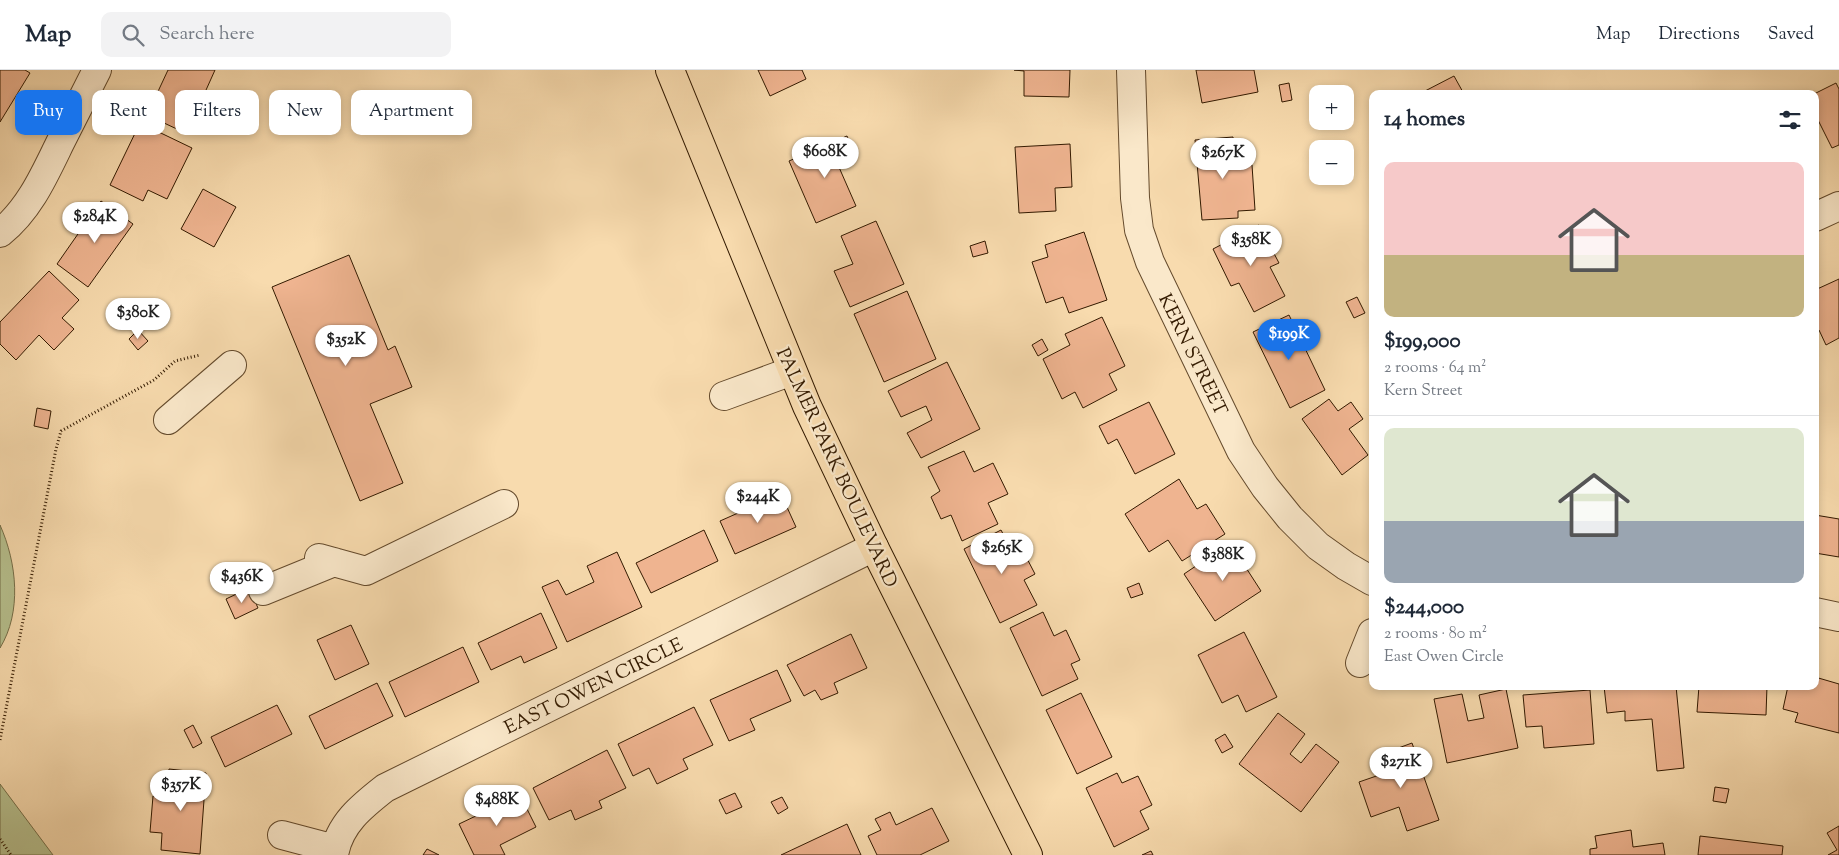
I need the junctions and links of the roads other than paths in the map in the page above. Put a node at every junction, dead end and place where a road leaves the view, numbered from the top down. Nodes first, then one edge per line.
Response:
1 (97, 70) edge
2 (670, 70) edge
3 (1131, 70) edge
4 (1839, 206) edge
5 (1819, 215) edge
6 (0, 233) edge
7 (220, 359) road end
8 (792, 371) junction
9 (724, 396) dead end
10 (168, 420) dead end
11 (504, 504) dead end
12 (874, 547) junction
13 (1369, 579) edge
14 (263, 591) dead end
15 (1819, 613) edge
16 (1839, 617) edge
17 (1369, 640) edge
18 (1360, 663) dead end
19 (282, 835) dead end
20 (335, 852) edge
21 (1028, 855) edge

1 - 6 street
2 - 8 main road, PALMER PARK BOULEVARD
3 - 13 street, KERN STREET
4 - 5 street
7 - 10 street
8 - 9 street
8 - 12 main road, PALMER PARK BOULEVARD
11 - 14 street
12 - 20 street, EAST OWEN CIRCLE
12 - 21 main road, PALMER PARK BOULEVARD
15 - 16 street
17 - 18 street
19 - 20 street, EAST OWEN CIRCLE

